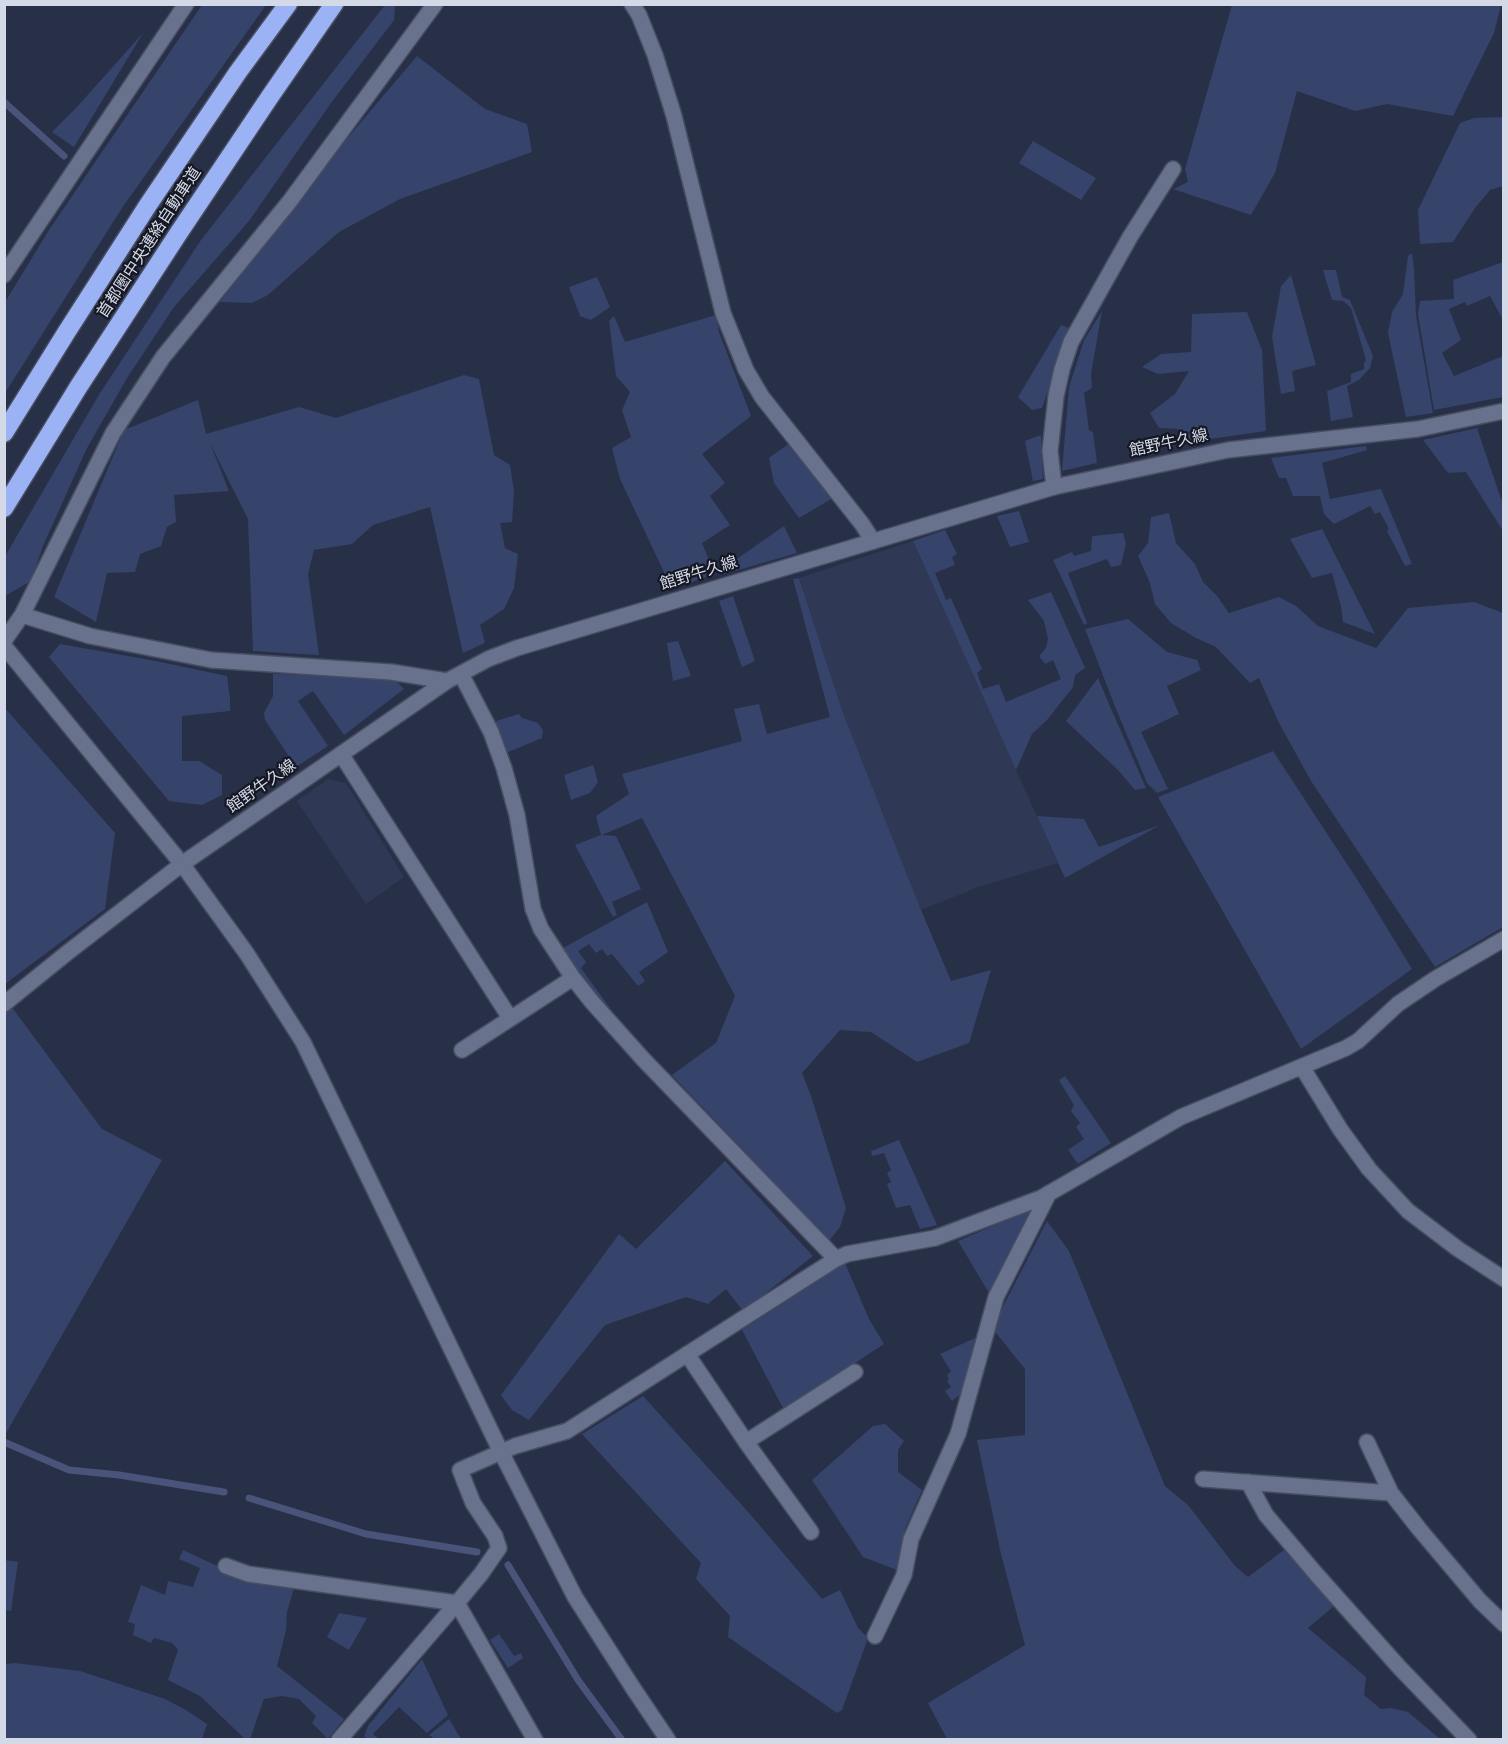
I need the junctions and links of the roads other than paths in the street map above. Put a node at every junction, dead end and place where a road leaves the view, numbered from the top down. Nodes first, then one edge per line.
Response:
1 (186, 4) edge
2 (288, 4) edge
3 (334, 4) edge
4 (435, 4) edge
5 (632, 4) edge
6 (1173, 169) dead end
7 (4, 275) edge
8 (1503, 411) edge
9 (4, 434) edge
10 (1054, 487) junction
11 (4, 508) edge
12 (873, 541) junction
13 (22, 615) junction
14 (4, 641) edge
15 (4, 646) edge
16 (454, 677) junction
17 (341, 754) junction
18 (182, 864) junction
19 (1503, 939) edge
20 (573, 978) junction
21 (4, 1004) edge
22 (510, 1018) junction
23 (462, 1050) dead end
24 (1302, 1067) junction
25 (1049, 1193) junction
26 (836, 1259) junction
27 (1503, 1279) edge
28 (687, 1354) junction
29 (855, 1372) dead end
30 (746, 1442) junction
31 (1367, 1442) dead end
32 (501, 1452) junction
33 (1203, 1479) dead end
34 (1248, 1482) junction
35 (1391, 1493) junction
36 (812, 1532) dead end
37 (226, 1566) dead end
38 (457, 1603) junction
39 (1503, 1624) edge
40 (875, 1636) dead end
41 (345, 1737) edge
42 (535, 1740) edge
43 (668, 1740) edge
44 (1469, 1740) edge

1 - 7 street
2 - 9 highway, 首都圏中央連絡自動車道
3 - 11 highway, 首都圏中央連絡自動車道
4 - 13 street
5 - 12 street
6 - 10 street
8 - 10 street, 館野牛久線
10 - 12 street, 館野牛久線
12 - 16 street, 館野牛久線
13 - 14 street
13 - 16 street
15 - 18 street
16 - 17 street, 館野牛久線
16 - 20 street
17 - 18 street, 館野牛久線
17 - 22 street
18 - 21 street, 館野牛久線
18 - 32 street
19 - 24 street
20 - 22 street
20 - 26 street
22 - 23 street
24 - 25 street
24 - 27 street
25 - 26 street
25 - 40 street
26 - 28 street
28 - 30 street
28 - 32 street
29 - 30 street
30 - 36 street
31 - 35 street
32 - 38 street
32 - 43 street
33 - 34 street
34 - 35 street
34 - 44 street
35 - 39 street
37 - 38 street
38 - 41 street
38 - 42 street

